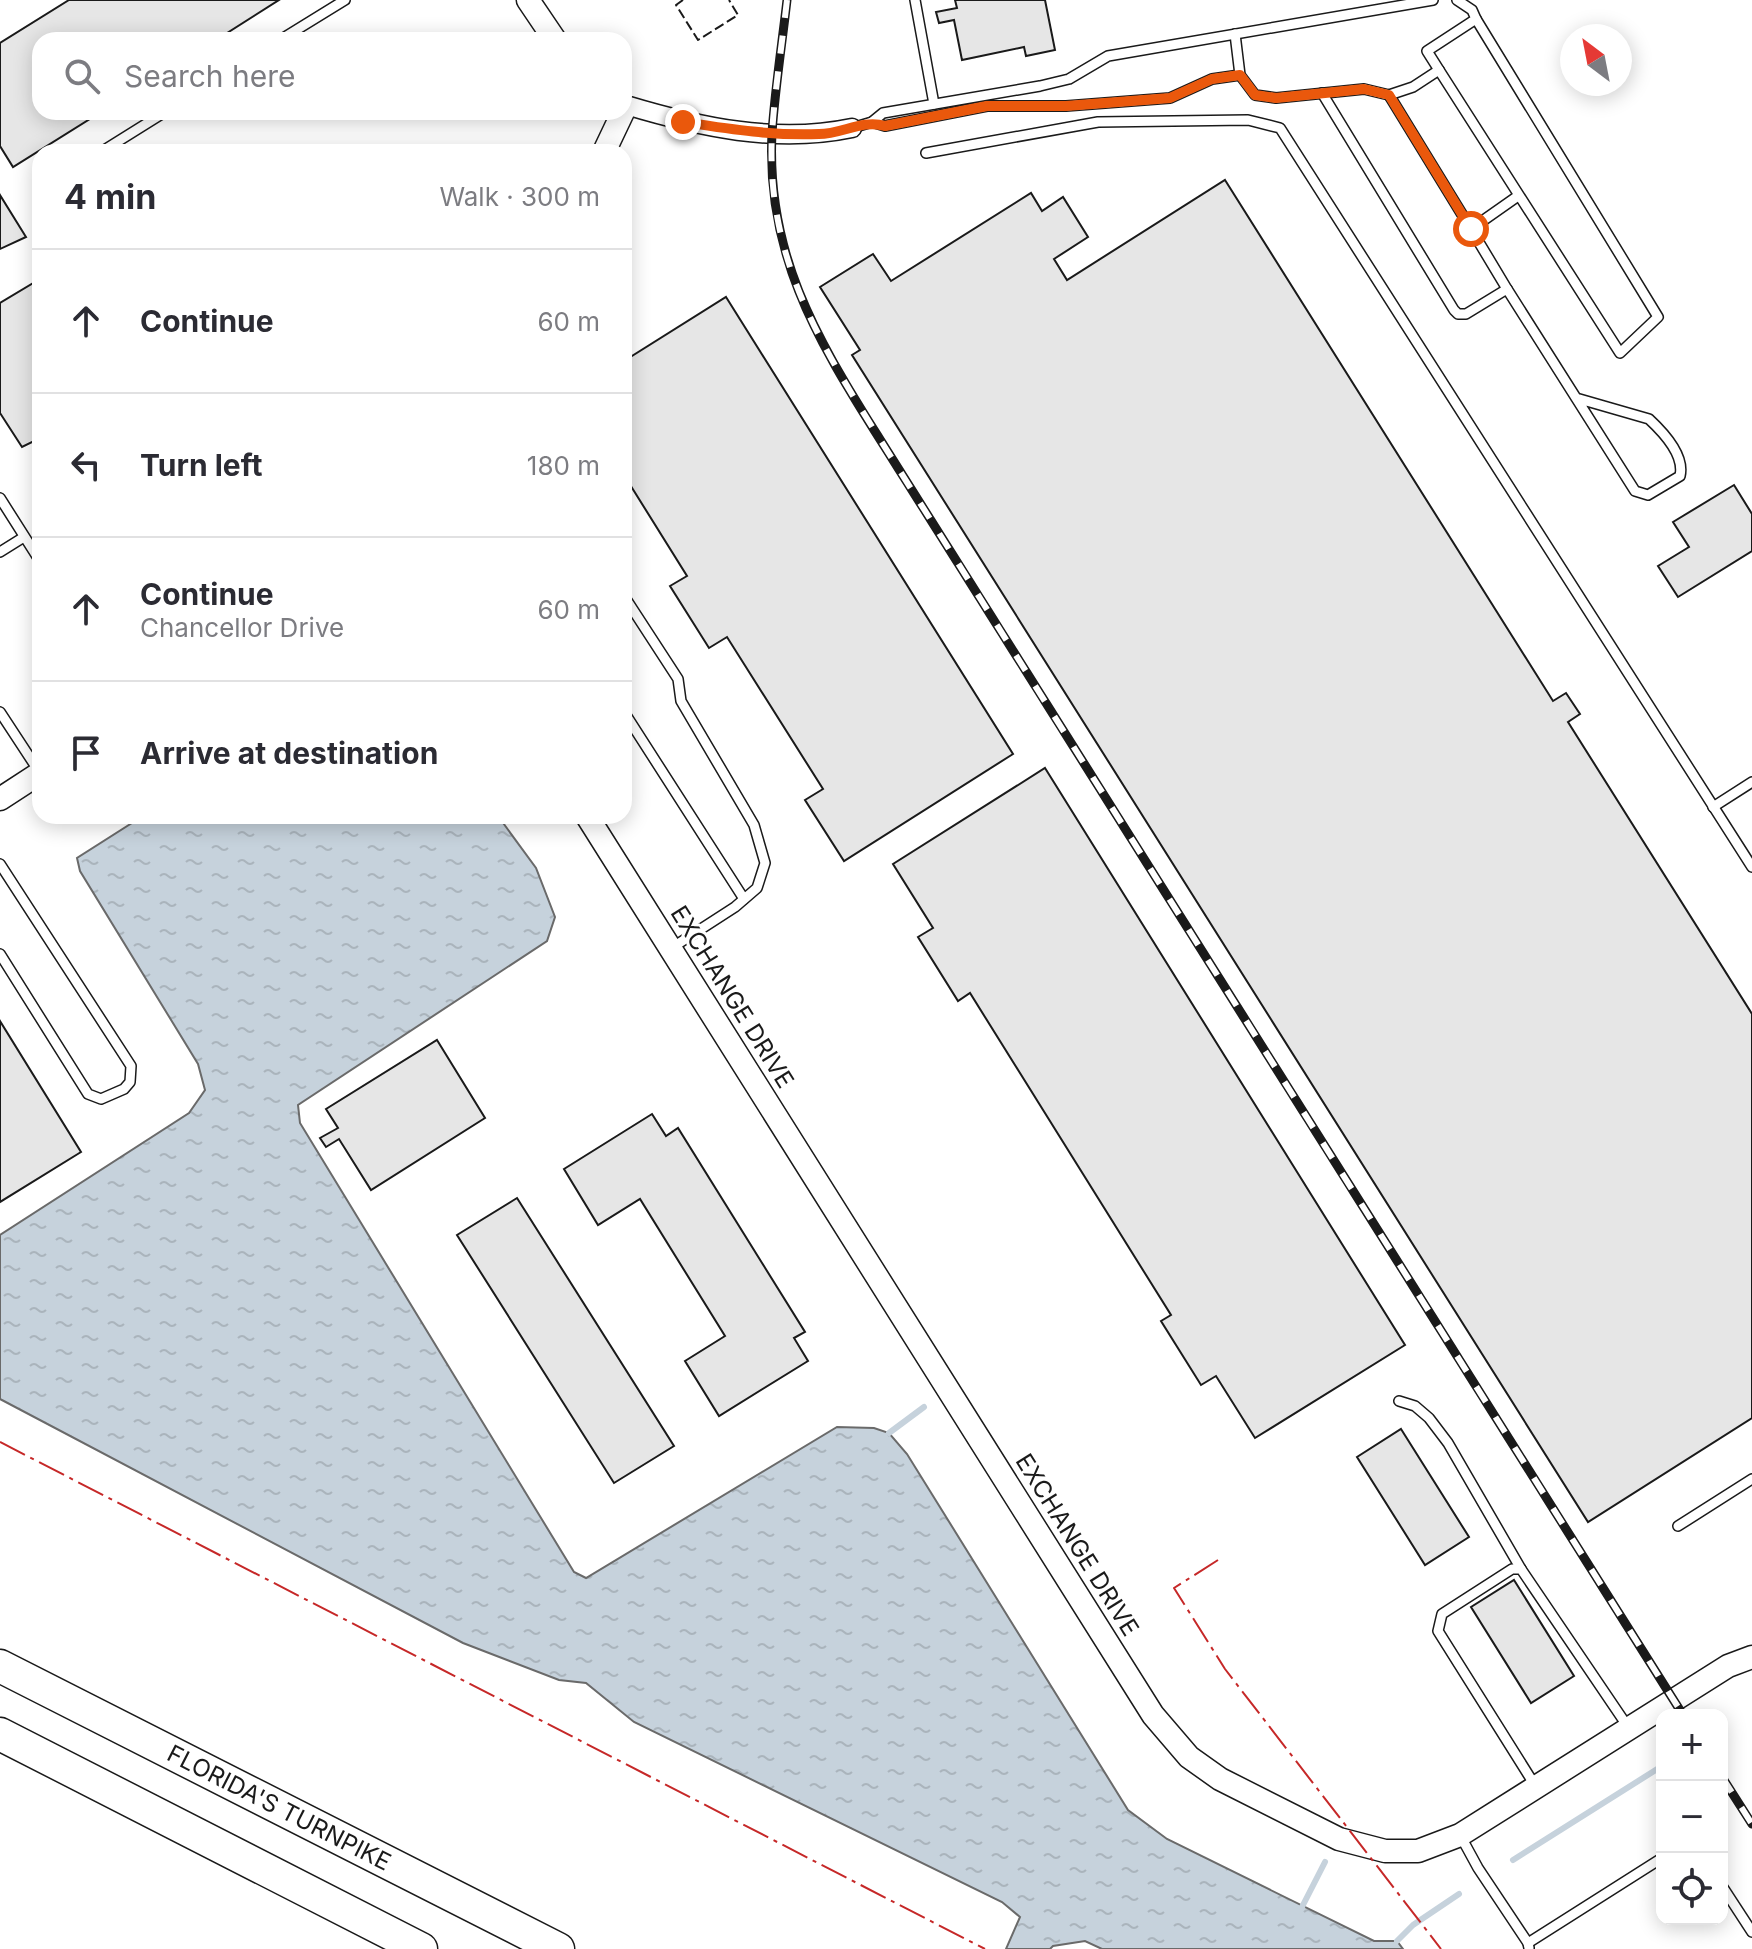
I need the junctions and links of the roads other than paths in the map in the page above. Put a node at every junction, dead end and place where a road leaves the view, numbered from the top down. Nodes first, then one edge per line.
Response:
1 (345, 0) edge
2 (528, 0) edge
3 (915, 0) edge
4 (1433, 0) edge
5 (1457, 0) edge
6 (1476, 19) junction
7 (293, 32) edge
8 (550, 32) edge
9 (1235, 34) junction
10 (1439, 70) junction
11 (1240, 75) junction
12 (1322, 93) junction
13 (1389, 95) junction
14 (934, 104) junction
15 (632, 110) edge
16 (152, 120) edge
17 (619, 120) edge
18 (872, 122) junction
19 (852, 128) joint
20 (114, 144) edge
21 (608, 144) edge
22 (926, 153) dead end
23 (1518, 196) junction
24 (1471, 229) junction
25 (1507, 289) junction
26 (1576, 398) junction
27 (0, 498) edge
28 (24, 537) junction
29 (32, 549) edge
30 (0, 552) edge
31 (632, 608) edge
32 (0, 712) edge
33 (632, 724) edge
34 (32, 761) edge
35 (32, 778) edge
36 (1752, 782) edge
37 (0, 799) edge
38 (1713, 807) junction
39 (592, 824) edge
40 (0, 864) edge
41 (1752, 867) edge
42 (744, 899) junction
43 (670, 949) junction
44 (0, 954) edge
45 (1399, 1401) dead end
46 (1752, 1479) edge
47 (1678, 1526) dead end
48 (1521, 1569) junction
49 (1752, 1657) edge
50 (0, 1666) edge
51 (1630, 1729) junction
52 (0, 1734) edge
53 (1536, 1787) junction
54 (1460, 1835) junction
55 (1656, 1862) edge
56 (1728, 1895) edge
57 (1752, 1932) edge
58 (1529, 1946) edge
59 (421, 1949) edge
60 (558, 1949) edge

1 - 7 lane
2 - 8 street
3 - 14 lane
4 - 9 lane
5 - 6 lane
6 - 10 lane
6 - 23 lane
9 - 11 lane
9 - 14 lane
10 - 13 lane
10 - 23 lane
11 - 12 lane
11 - 18 lane
12 - 13 lane
12 - 25 lane
13 - 24 lane
14 - 18 lane
15 - 19 street
16 - 20 lane
17 - 21 street
18 - 19 lane
22 - 38 lane
23 - 24 lane
24 - 25 lane
25 - 26 lane
26 - 26 lane
27 - 28 lane
28 - 29 lane
28 - 30 lane
31 - 42 lane
32 - 34 lane
33 - 42 lane
35 - 37 street
36 - 38 lane
38 - 41 lane
39 - 43 street, EXCHANGE DRIVE
40 - 44 lane
42 - 43 lane
43 - 54 street, EXCHANGE DRIVE
45 - 48 lane
46 - 47 lane
48 - 51 lane
48 - 53 lane
49 - 51 street, EXCHANGE DRIVE
50 - 60 highway, FLORIDA'S TURNPIKE
51 - 53 street, EXCHANGE DRIVE
52 - 59 highway
53 - 54 street, EXCHANGE DRIVE
54 - 58 lane
55 - 58 lane
56 - 57 lane

